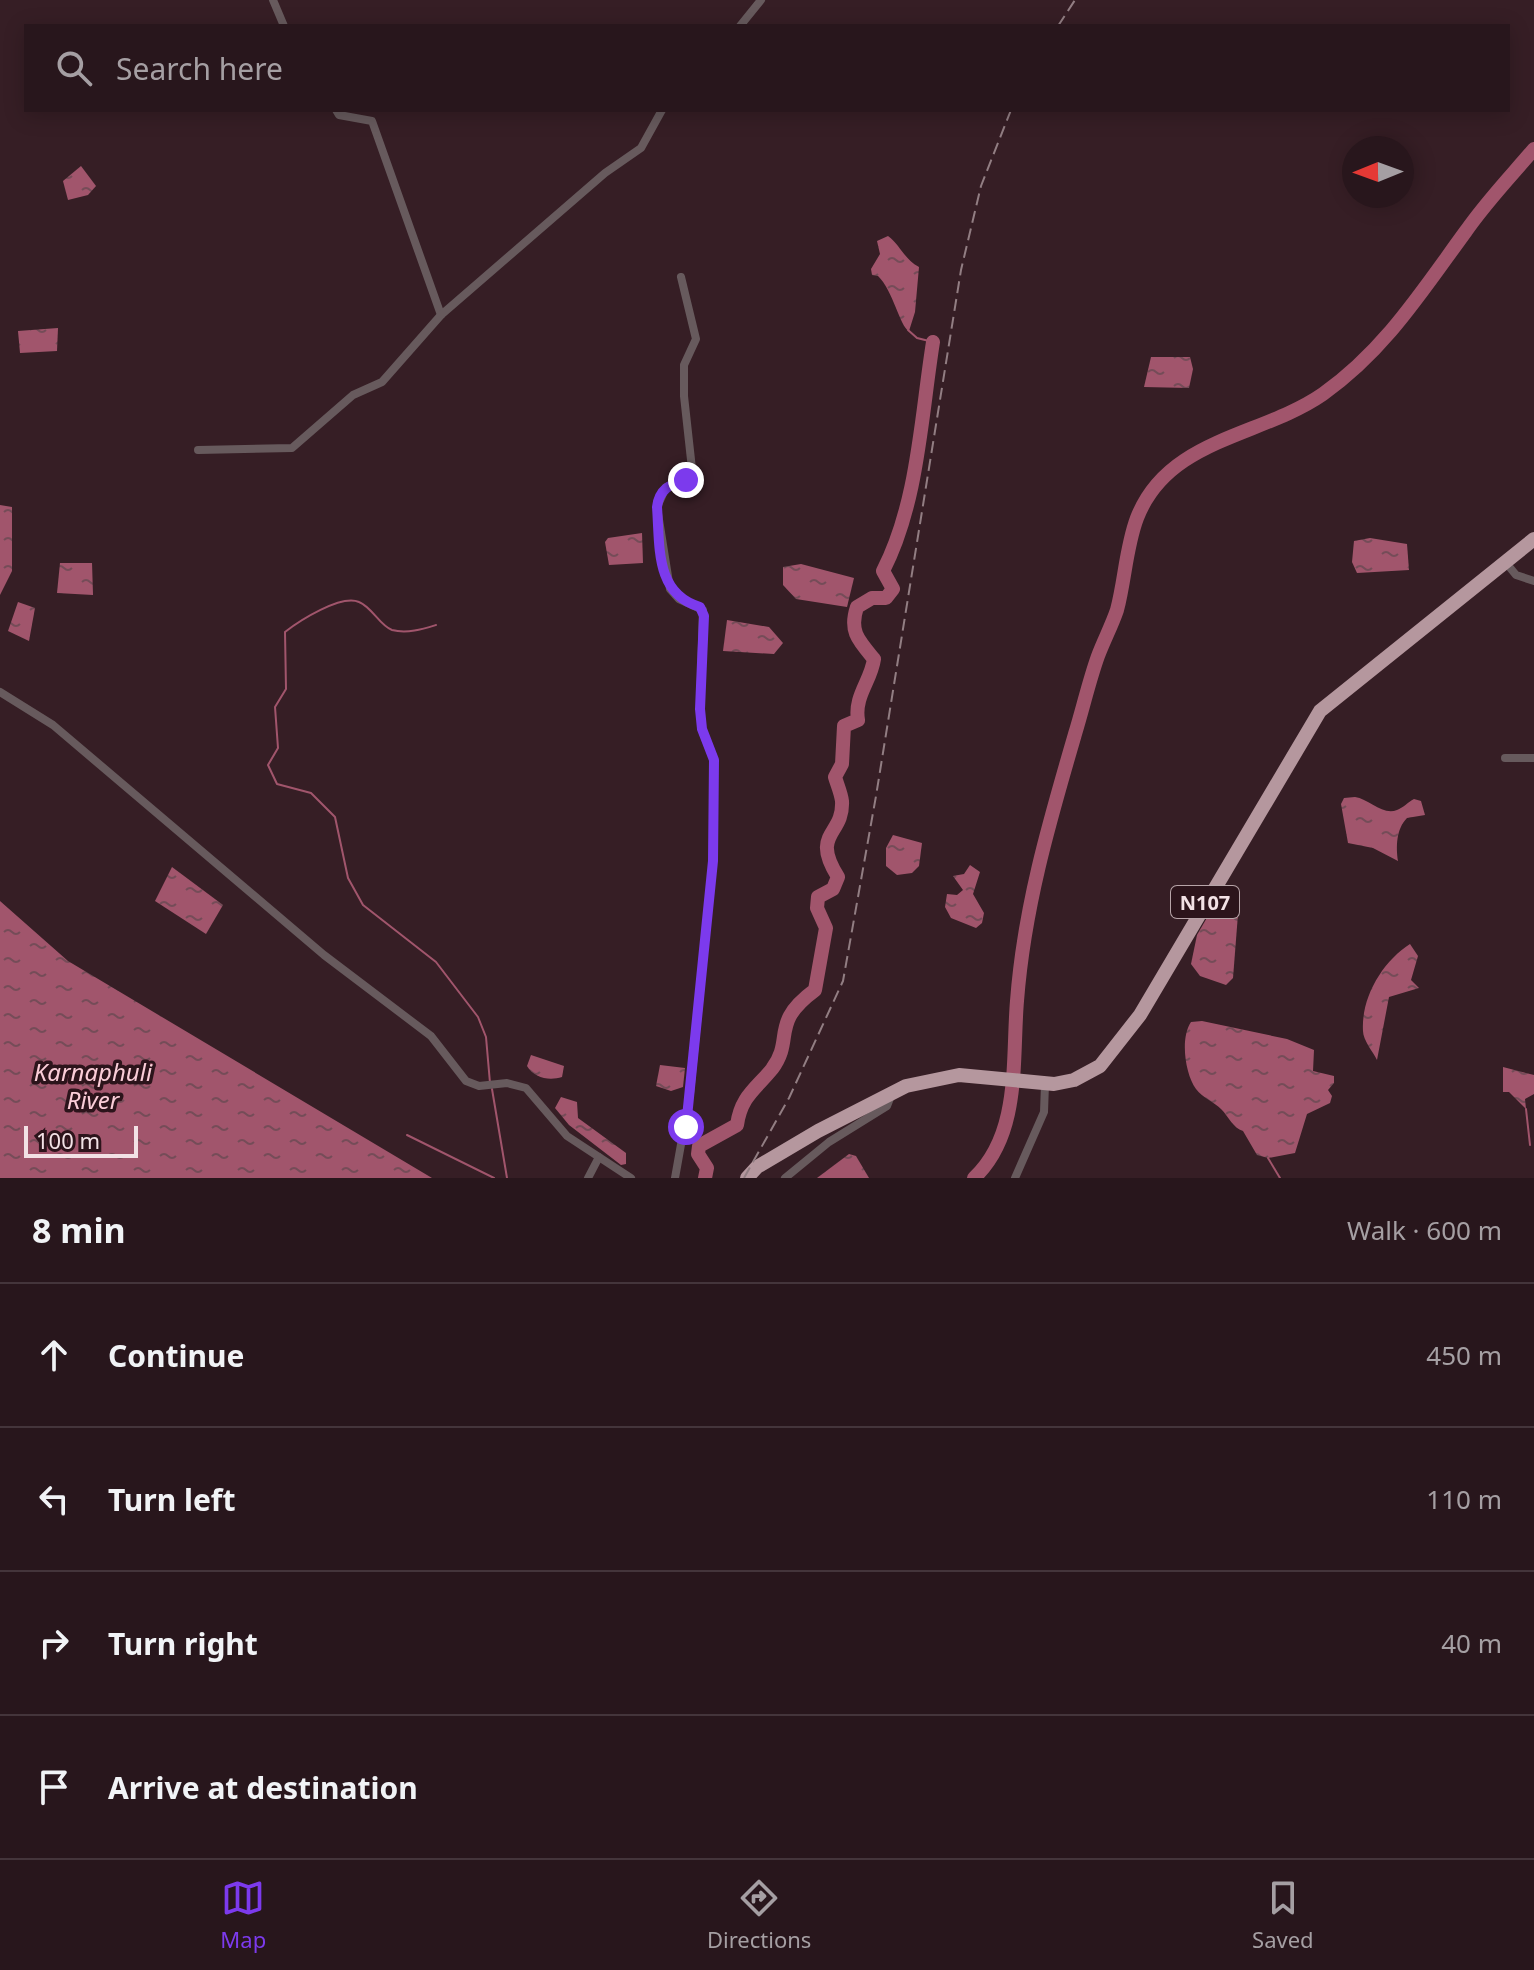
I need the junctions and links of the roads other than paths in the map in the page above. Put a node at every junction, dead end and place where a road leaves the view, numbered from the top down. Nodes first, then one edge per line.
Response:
1 (273, 0) edge
2 (761, 0) edge
3 (283, 24) edge
4 (742, 24) edge
5 (337, 112) edge
6 (661, 112) edge
7 (681, 277) dead end
8 (441, 315) junction
9 (198, 450) dead end
10 (1534, 539) edge
11 (1507, 564) junction
12 (1534, 581) edge
13 (0, 692) edge
14 (1505, 758) dead end
15 (1534, 758) edge
16 (1040, 1084) junction
17 (893, 1091) junction
18 (599, 1157) junction
19 (588, 1178) edge
20 (631, 1178) edge
21 (675, 1178) edge
22 (747, 1178) edge
23 (785, 1178) edge
24 (1015, 1178) edge

1 - 3 street
2 - 4 street
5 - 8 street
6 - 8 street
7 - 21 street
8 - 9 street
10 - 11 highway, N107
11 - 12 street
11 - 16 highway, N107
13 - 18 street
14 - 15 street
16 - 17 highway, N107
16 - 24 street
17 - 22 highway, N107
17 - 23 street
18 - 19 street
18 - 20 street

